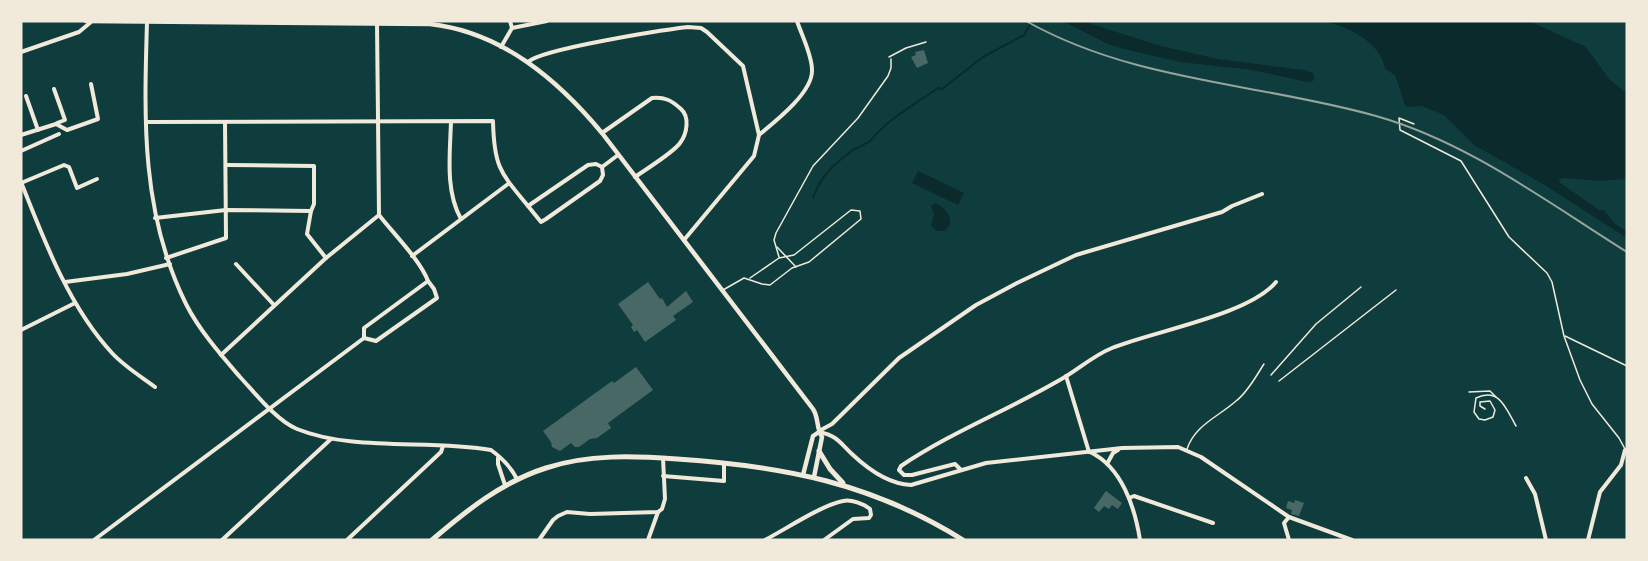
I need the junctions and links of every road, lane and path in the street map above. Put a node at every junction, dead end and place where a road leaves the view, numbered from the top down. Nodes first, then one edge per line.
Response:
1 (86, 21) edge
2 (510, 21) edge
3 (547, 21) edge
4 (797, 21) edge
5 (91, 22) edge
6 (100, 22) edge
7 (147, 22) junction
8 (246, 22) edge
9 (339, 22) edge
10 (430, 22) edge
11 (377, 23) junction
12 (512, 28) junction
13 (926, 42) dead end
14 (501, 46) junction
15 (21, 52) edge
16 (528, 62) junction
17 (91, 84) dead end
18 (54, 89) dead end
19 (26, 96) dead end
20 (1401, 113) dead end
21 (1399, 118) junction
22 (225, 122) junction
23 (378, 122) junction
24 (451, 122) junction
25 (147, 123) junction
26 (56, 124) junction
27 (1414, 124) dead end
28 (38, 130) junction
29 (602, 133) junction
30 (59, 134) dead end
31 (21, 135) edge
32 (759, 135) junction
33 (21, 151) edge
34 (618, 155) junction
35 (226, 165) junction
36 (602, 167) junction
37 (635, 177) junction
38 (97, 178) dead end
39 (21, 183) edge
40 (508, 184) junction
41 (1262, 194) dead end
42 (528, 206) junction
43 (226, 210) junction
44 (311, 211) junction
45 (379, 215) junction
46 (155, 218) junction
47 (461, 219) junction
48 (684, 240) junction
49 (777, 246) junction
50 (412, 256) junction
51 (166, 258) junction
52 (326, 258) junction
53 (779, 258) junction
54 (789, 258) junction
55 (170, 264) junction
56 (236, 264) dead end
57 (796, 267) junction
58 (750, 278) junction
59 (428, 281) junction
60 (65, 282) junction
61 (1276, 282) dead end
62 (1361, 287) dead end
63 (722, 290) junction
64 (1396, 290) dead end
65 (75, 303) junction
66 (274, 305) junction
67 (21, 330) edge
68 (1564, 336) junction
69 (364, 338) junction
70 (221, 355) junction
71 (1264, 364) dead end
72 (1627, 366) edge
73 (1271, 375) dead end
74 (1066, 376) junction
75 (1279, 381) dead end
76 (155, 387) dead end
77 (1469, 392) dead end
78 (1497, 397) junction
79 (270, 407) junction
80 (1485, 409) dead end
81 (1516, 426) dead end
82 (819, 432) junction
83 (331, 439) junction
84 (443, 446) junction
85 (1122, 448) junction
86 (1186, 450) junction
87 (1625, 450) joint
88 (819, 451) junction
89 (1089, 452) junction
90 (498, 458) junction
91 (663, 458) junction
92 (724, 463) junction
93 (1107, 464) junction
94 (961, 470) junction
95 (803, 475) junction
96 (663, 476) junction
97 (814, 477) junction
98 (1526, 478) dead end
99 (518, 479) junction
100 (844, 484) junction
101 (505, 485) junction
102 (1129, 498) junction
103 (658, 512) junction
104 (1289, 517) junction
105 (1213, 523) dead end
106 (94, 540) edge
107 (222, 540) edge
108 (347, 540) edge
109 (432, 540) edge
110 (539, 540) edge
111 (648, 540) edge
112 (765, 540) edge
113 (824, 540) edge
114 (963, 540) edge
115 (1140, 540) edge
116 (1289, 540) edge
117 (1353, 540) edge
118 (1546, 540) edge
119 (1588, 540) edge

1 - 5 street
2 - 12 street
3 - 12 street
4 - 32 street
5 - 6 street
5 - 15 street
6 - 7 street
7 - 8 street
7 - 25 street
8 - 9 street
9 - 11 street
10 - 11 street
10 - 14 street
11 - 23 street
12 - 14 street
13 - 49 lane
14 - 16 street
16 - 29 street
16 - 32 street
17 - 26 street
18 - 26 street
19 - 28 street
20 - 21 lane
21 - 27 lane
21 - 68 lane
22 - 23 street
22 - 25 street
22 - 35 street
23 - 24 street
23 - 45 street
24 - 40 street
24 - 47 street
25 - 46 street
26 - 28 street
28 - 31 street
29 - 34 street
29 - 37 street
30 - 33 street
32 - 48 street
34 - 36 street
34 - 37 street
35 - 43 street
35 - 44 street
36 - 42 street
36 - 42 street
37 - 48 street
38 - 39 street
39 - 60 street
40 - 42 street
40 - 47 street
41 - 82 street
43 - 44 street
43 - 46 street
43 - 51 street
44 - 52 street
45 - 50 street
45 - 52 street
46 - 51 street
47 - 50 street
48 - 63 street
49 - 53 lane
49 - 54 lane
50 - 59 street
51 - 55 street
52 - 66 street
53 - 54 lane
53 - 58 lane
54 - 57 lane
54 - 57 lane
55 - 60 street
55 - 70 street
56 - 66 street
57 - 58 lane
58 - 63 lane
59 - 69 street
59 - 69 street
60 - 65 street
61 - 74 street
62 - 73 path
63 - 82 street
64 - 75 path
65 - 67 street
65 - 76 street
66 - 70 street
68 - 72 lane
68 - 87 lane
69 - 79 street
70 - 79 street
71 - 86 lane
74 - 89 street
74 - 94 street
77 - 78 path
78 - 80 path
78 - 81 path
79 - 83 street
79 - 106 street
82 - 88 street
82 - 94 street
82 - 95 street
83 - 84 street
83 - 107 street
84 - 90 street
84 - 108 street
85 - 86 street
85 - 89 street
85 - 93 street
86 - 104 street
87 - 119 street
88 - 97 street
88 - 100 main road
89 - 93 street
89 - 94 street
90 - 99 street
90 - 101 street
91 - 92 main road
91 - 96 street
91 - 99 main road
92 - 95 main road
92 - 96 street
93 - 102 street
95 - 97 main road
96 - 103 street
97 - 100 main road
98 - 118 street
99 - 101 main road
100 - 114 main road
101 - 109 main road
102 - 105 street
102 - 115 street
103 - 110 street
103 - 111 street
104 - 116 street
104 - 117 street
112 - 113 street

